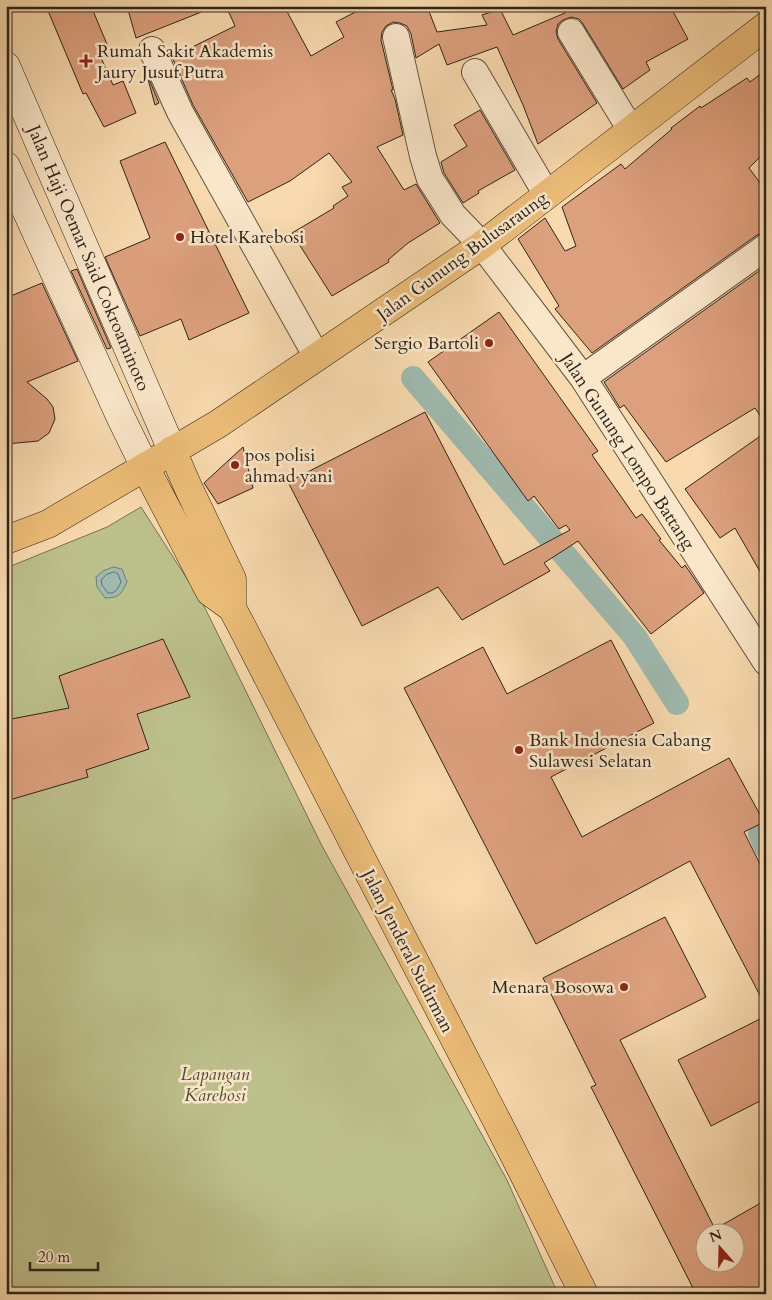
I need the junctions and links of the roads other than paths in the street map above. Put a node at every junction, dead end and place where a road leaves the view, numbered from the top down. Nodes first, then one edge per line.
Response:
1 (766, 26) edge
2 (571, 32) dead end
3 (396, 37) dead end
4 (152, 50) dead end
5 (6, 66) edge
6 (475, 72) dead end
7 (631, 130) junction
8 (6, 166) edge
9 (547, 195) junction
10 (482, 245) junction
11 (766, 247) edge
12 (317, 357) junction
13 (583, 378) junction
14 (172, 450) junction
15 (144, 468) junction
16 (6, 540) edge
17 (232, 608) junction
18 (766, 662) edge
19 (584, 1294) edge

1 - 7 main road, Jalan Gunung Bulusaraung
2 - 7 street
3 - 10 street, Jalan Gunung Lompo Battang
4 - 12 street
5 - 14 main road, Jalan Haji Oemar Said Cokroaminoto
6 - 9 street
7 - 9 main road, Jalan Gunung Bulusaraung
8 - 15 main road, Jalan Haji Oemar Said Cokroaminoto
9 - 10 main road, Jalan Gunung Bulusaraung
10 - 12 main road, Jalan Gunung Bulusaraung
10 - 13 street, Jalan Gunung Lompo Battang
11 - 13 street
12 - 14 main road, Jalan Gunung Bulusaraung
13 - 18 street, Jalan Gunung Lompo Battang
14 - 15 main road, Jalan Gunung Bulusaraung
14 - 17 main road, Jalan Jenderal Sudirman
15 - 16 main road, Jalan Gunung Bulusaraung
15 - 17 main road, Jalan Jenderal Sudirman
17 - 19 main road, Jalan Jenderal Sudirman

